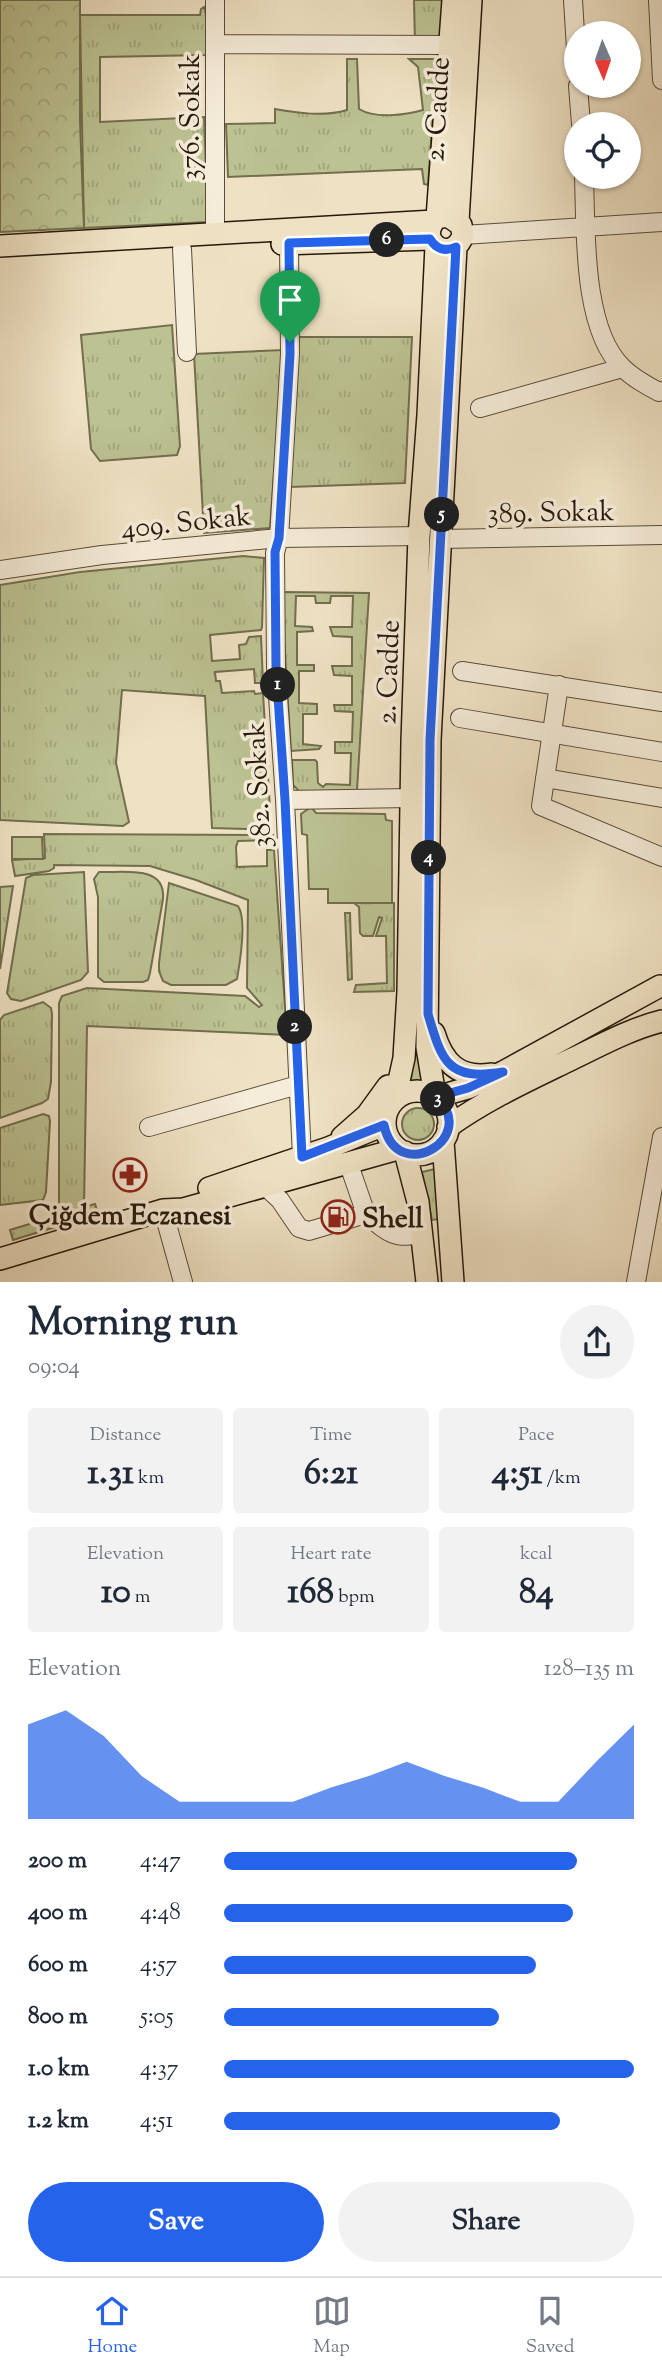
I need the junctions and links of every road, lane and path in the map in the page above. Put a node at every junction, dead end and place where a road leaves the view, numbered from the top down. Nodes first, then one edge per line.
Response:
1 (215, 0) edge
2 (453, 0) edge
3 (471, 0) edge
4 (573, 0) edge
5 (659, 0) edge
6 (574, 21) edge
7 (215, 44) junction
8 (449, 45) junction
9 (661, 52) edge
10 (662, 80) edge
11 (584, 189) edge
12 (662, 222) edge
13 (586, 226) junction
14 (662, 231) edge
15 (445, 232) junction
16 (215, 233) junction
17 (613, 235) dead end
18 (289, 243) junction
19 (0, 246) edge
20 (183, 249) junction
21 (0, 260) edge
22 (187, 352) dead end
23 (622, 368) junction
24 (661, 395) edge
25 (481, 408) dead end
26 (662, 535) edge
27 (419, 536) junction
28 (279, 538) junction
29 (441, 538) junction
30 (0, 570) edge
31 (462, 671) dead end
32 (559, 685) junction
33 (662, 702) edge
34 (460, 718) dead end
35 (552, 734) junction
36 (662, 752) edge
37 (545, 778) junction
38 (662, 797) edge
39 (411, 798) junction
40 (285, 800) junction
41 (662, 857) edge
42 (661, 985) edge
43 (408, 992) junction
44 (428, 1014) junction
45 (662, 1018) edge
46 (503, 1072) junction
47 (298, 1085) junction
48 (435, 1097) junction
49 (395, 1099) junction
50 (384, 1125) junction
51 (149, 1127) dead end
52 (446, 1134) junction
53 (662, 1137) edge
54 (328, 1148) junction
55 (402, 1151) junction
56 (302, 1157) junction
57 (348, 1162) junction
58 (265, 1186) junction
59 (163, 1210) junction
60 (366, 1214) junction
61 (422, 1234) junction
62 (0, 1259) edge
63 (183, 1282) edge
64 (427, 1282) edge
65 (453, 1282) edge
66 (636, 1282) edge

1 - 7 street, 376. Sokak
2 - 8 main road, 2. Cadde
3 - 15 main road, 2. Cadde
4 - 6 street
5 - 9 street
7 - 8 street
7 - 16 street, 376. Sokak
8 - 15 main road, 2. Cadde
9 - 10 street
11 - 13 street
12 - 13 street
13 - 15 street
13 - 23 street
14 - 17 street
15 - 16 main road
15 - 18 main road
15 - 27 main road, 2. Cadde
15 - 29 main road, 2. Cadde
16 - 19 main road
18 - 20 main road
18 - 28 street, 382. Sokak
20 - 21 main road
20 - 22 street
23 - 24 street
23 - 25 street
26 - 29 street, 389. Sokak
27 - 28 street, 409. Sokak
27 - 39 main road, 2. Cadde
28 - 30 street, 409. Sokak
28 - 40 street, 382. Sokak
29 - 44 main road, 2. Cadde
31 - 32 street
32 - 33 street
32 - 35 street
34 - 35 street
35 - 36 street
35 - 37 street
37 - 38 street
37 - 41 street
39 - 40 street
39 - 43 main road, 2. Cadde
40 - 47 street, 382. Sokak
42 - 45 main road
42 - 46 main road
43 - 49 main road, 2. Cadde
43 - 54 main road
44 - 46 main road
44 - 48 main road, 2. Cadde
45 - 52 main road
46 - 48 main road
47 - 51 street
47 - 56 street, 382. Sokak
48 - 49 main road
48 - 52 main road
49 - 50 main road
50 - 54 main road
50 - 55 main road
52 - 55 main road
52 - 65 main road
53 - 66 street
54 - 56 main road
55 - 57 main road
55 - 61 main road
56 - 59 main road
57 - 58 main road
57 - 60 street
58 - 59 main road
58 - 60 street
59 - 62 main road
59 - 63 street
60 - 61 street
61 - 64 main road

